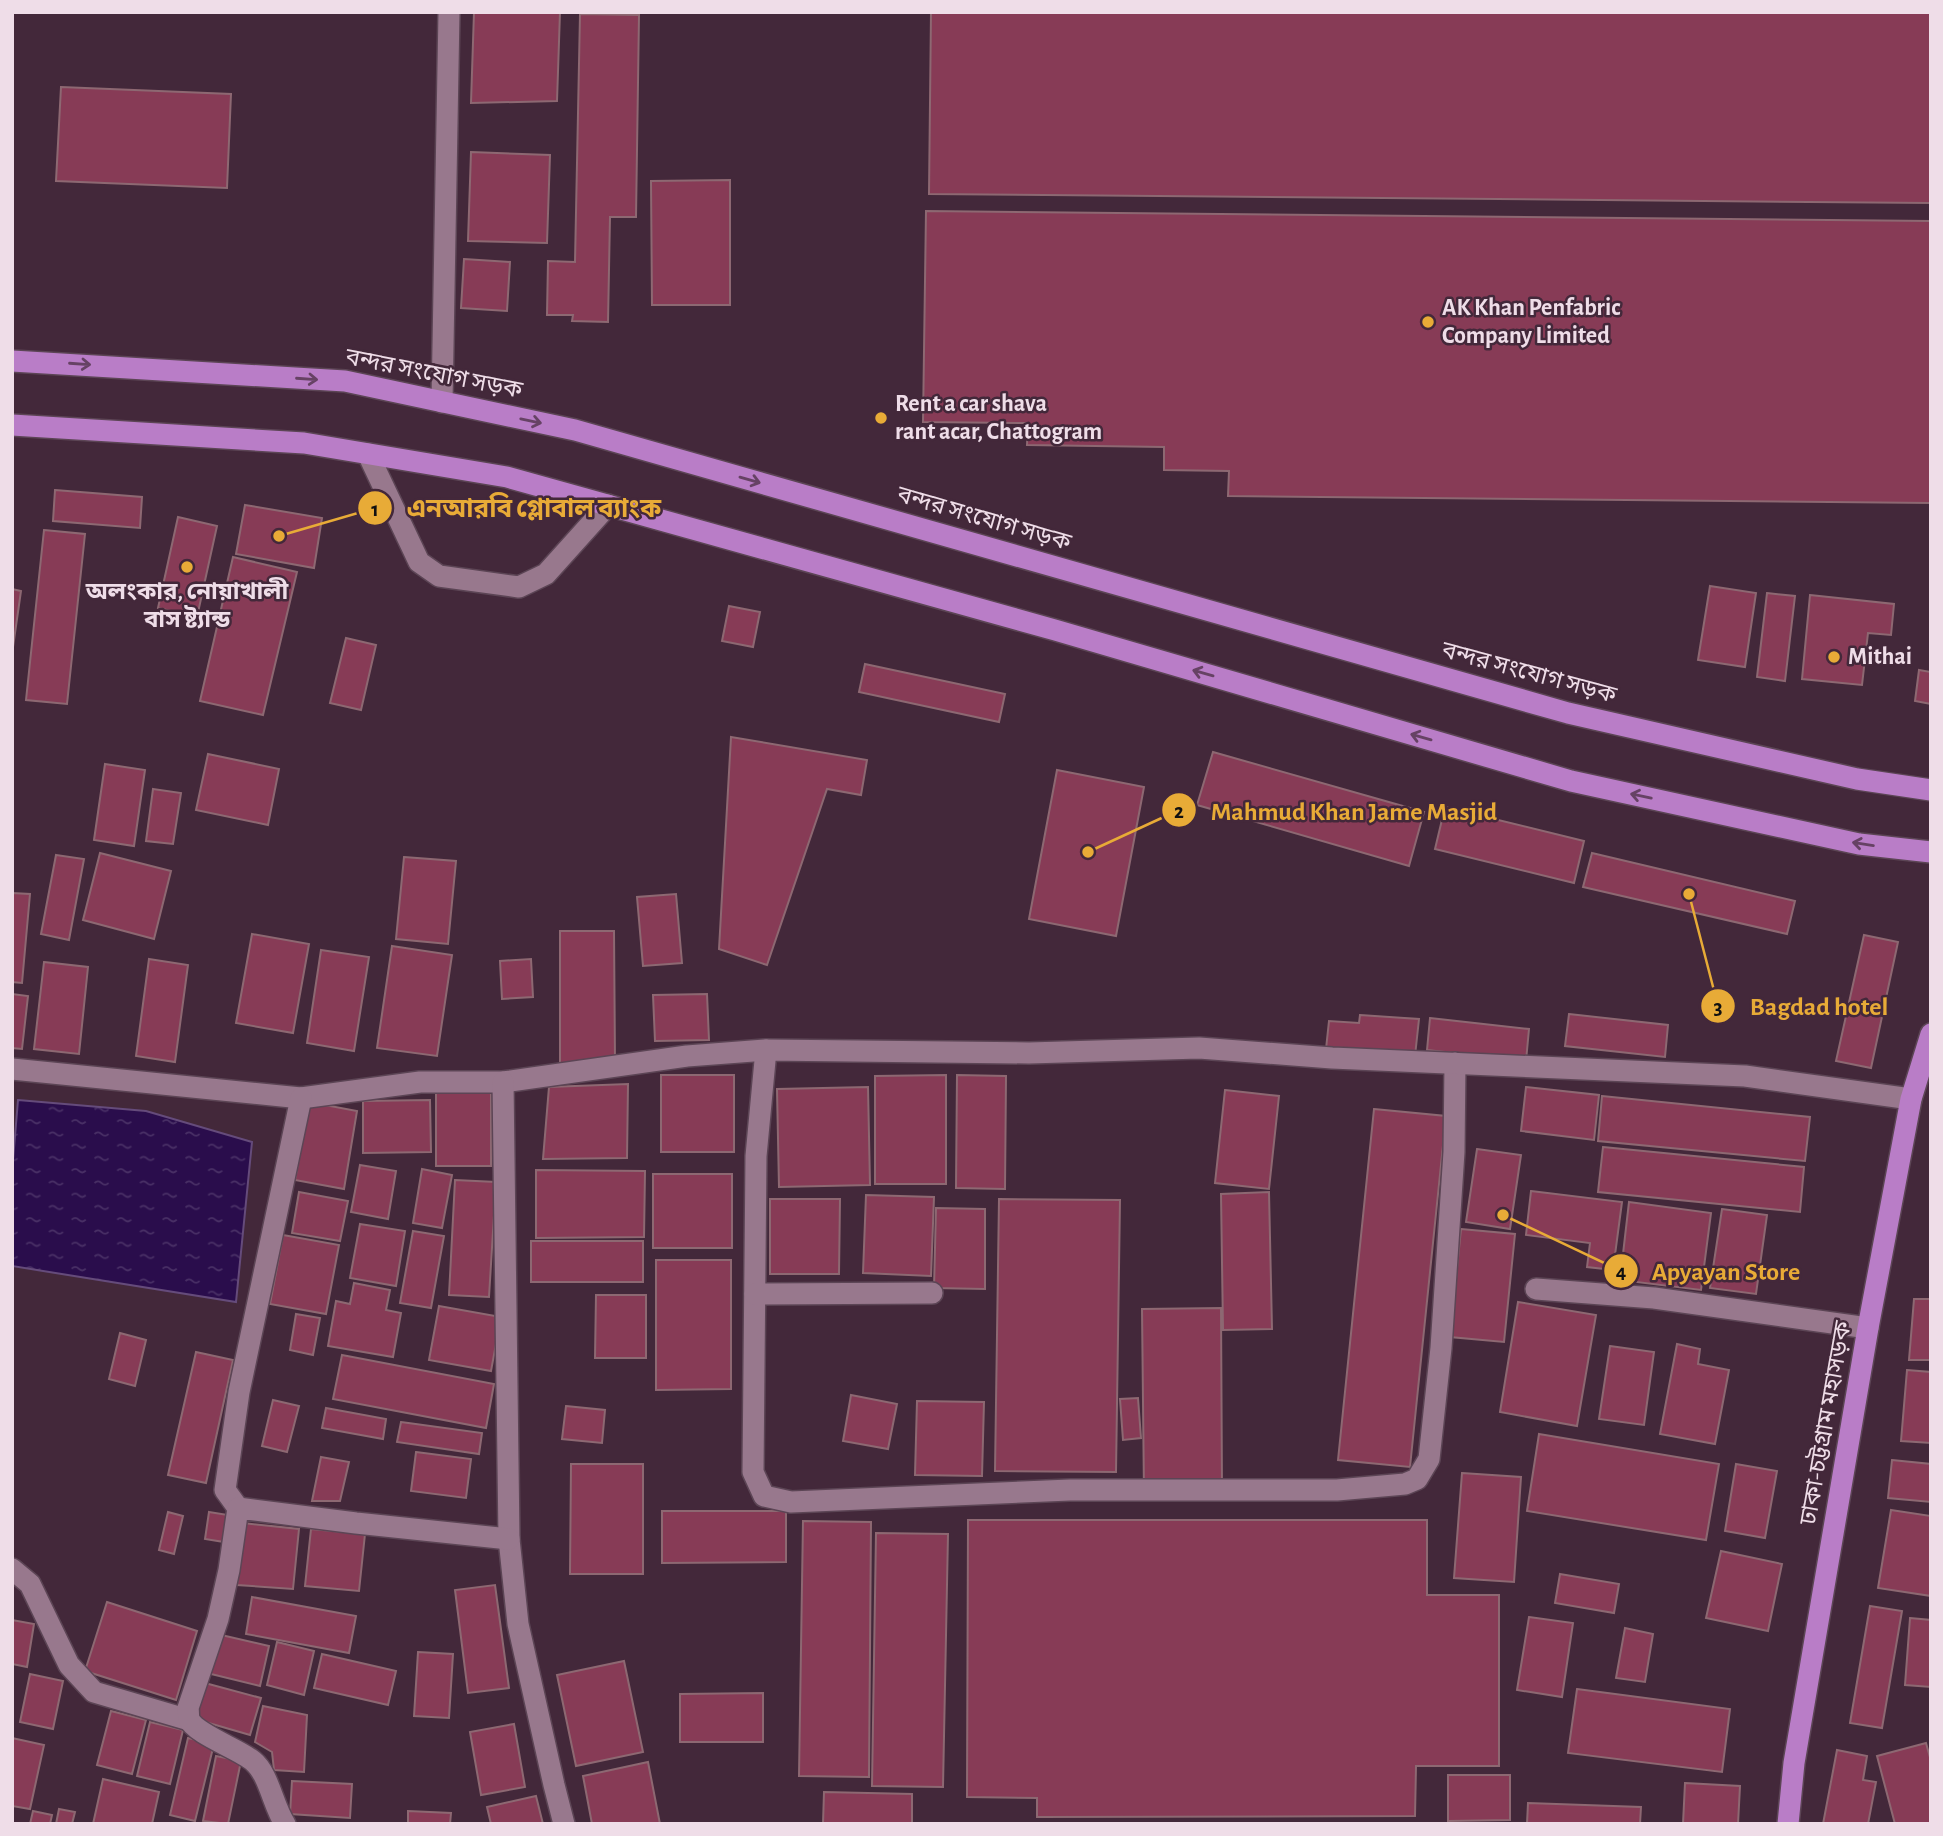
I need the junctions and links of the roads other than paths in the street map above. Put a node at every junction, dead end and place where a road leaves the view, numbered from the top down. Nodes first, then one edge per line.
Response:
1 (449, 12) edge
2 (12, 361) edge
3 (442, 402) junction
4 (12, 425) edge
5 (368, 454) junction
6 (608, 505) junction
7 (1931, 790) edge
8 (1931, 852) edge
9 (1931, 1034) edge
10 (766, 1051) junction
11 (1455, 1063) junction
12 (12, 1069) edge
13 (503, 1082) junction
14 (301, 1098) junction
15 (1911, 1099) junction
16 (1536, 1289) dead end
17 (932, 1293) dead end
18 (755, 1294) junction
19 (1868, 1328) junction
20 (238, 1508) junction
21 (509, 1539) junction
22 (12, 1569) edge
23 (189, 1720) junction
24 (285, 1824) edge
25 (564, 1824) edge
26 (1787, 1824) edge

1 - 3 street
2 -> 3 highway, বন্দর সংযোগ সড়ক
3 -> 7 highway, বন্দর সংযোগ সড়ক
4 - 5 highway
5 - 6 highway
5 - 6 street
8 -> 6 highway
9 - 15 highway, ঢাকা-চট্টগ্রাম মহাসড়ক
10 - 11 street
10 - 13 street
10 - 18 street
11 - 15 street
11 - 18 street
12 - 14 street
13 - 14 street
13 - 21 street
14 - 20 street
15 - 19 highway, ঢাকা-চট্টগ্রাম মহাসড়ক
16 - 19 street
17 - 18 street
19 - 26 highway, ঢাকা-চট্টগ্রাম মহাসড়ক
20 - 21 street
20 - 23 street
21 - 25 street
22 - 23 street
23 - 24 street

